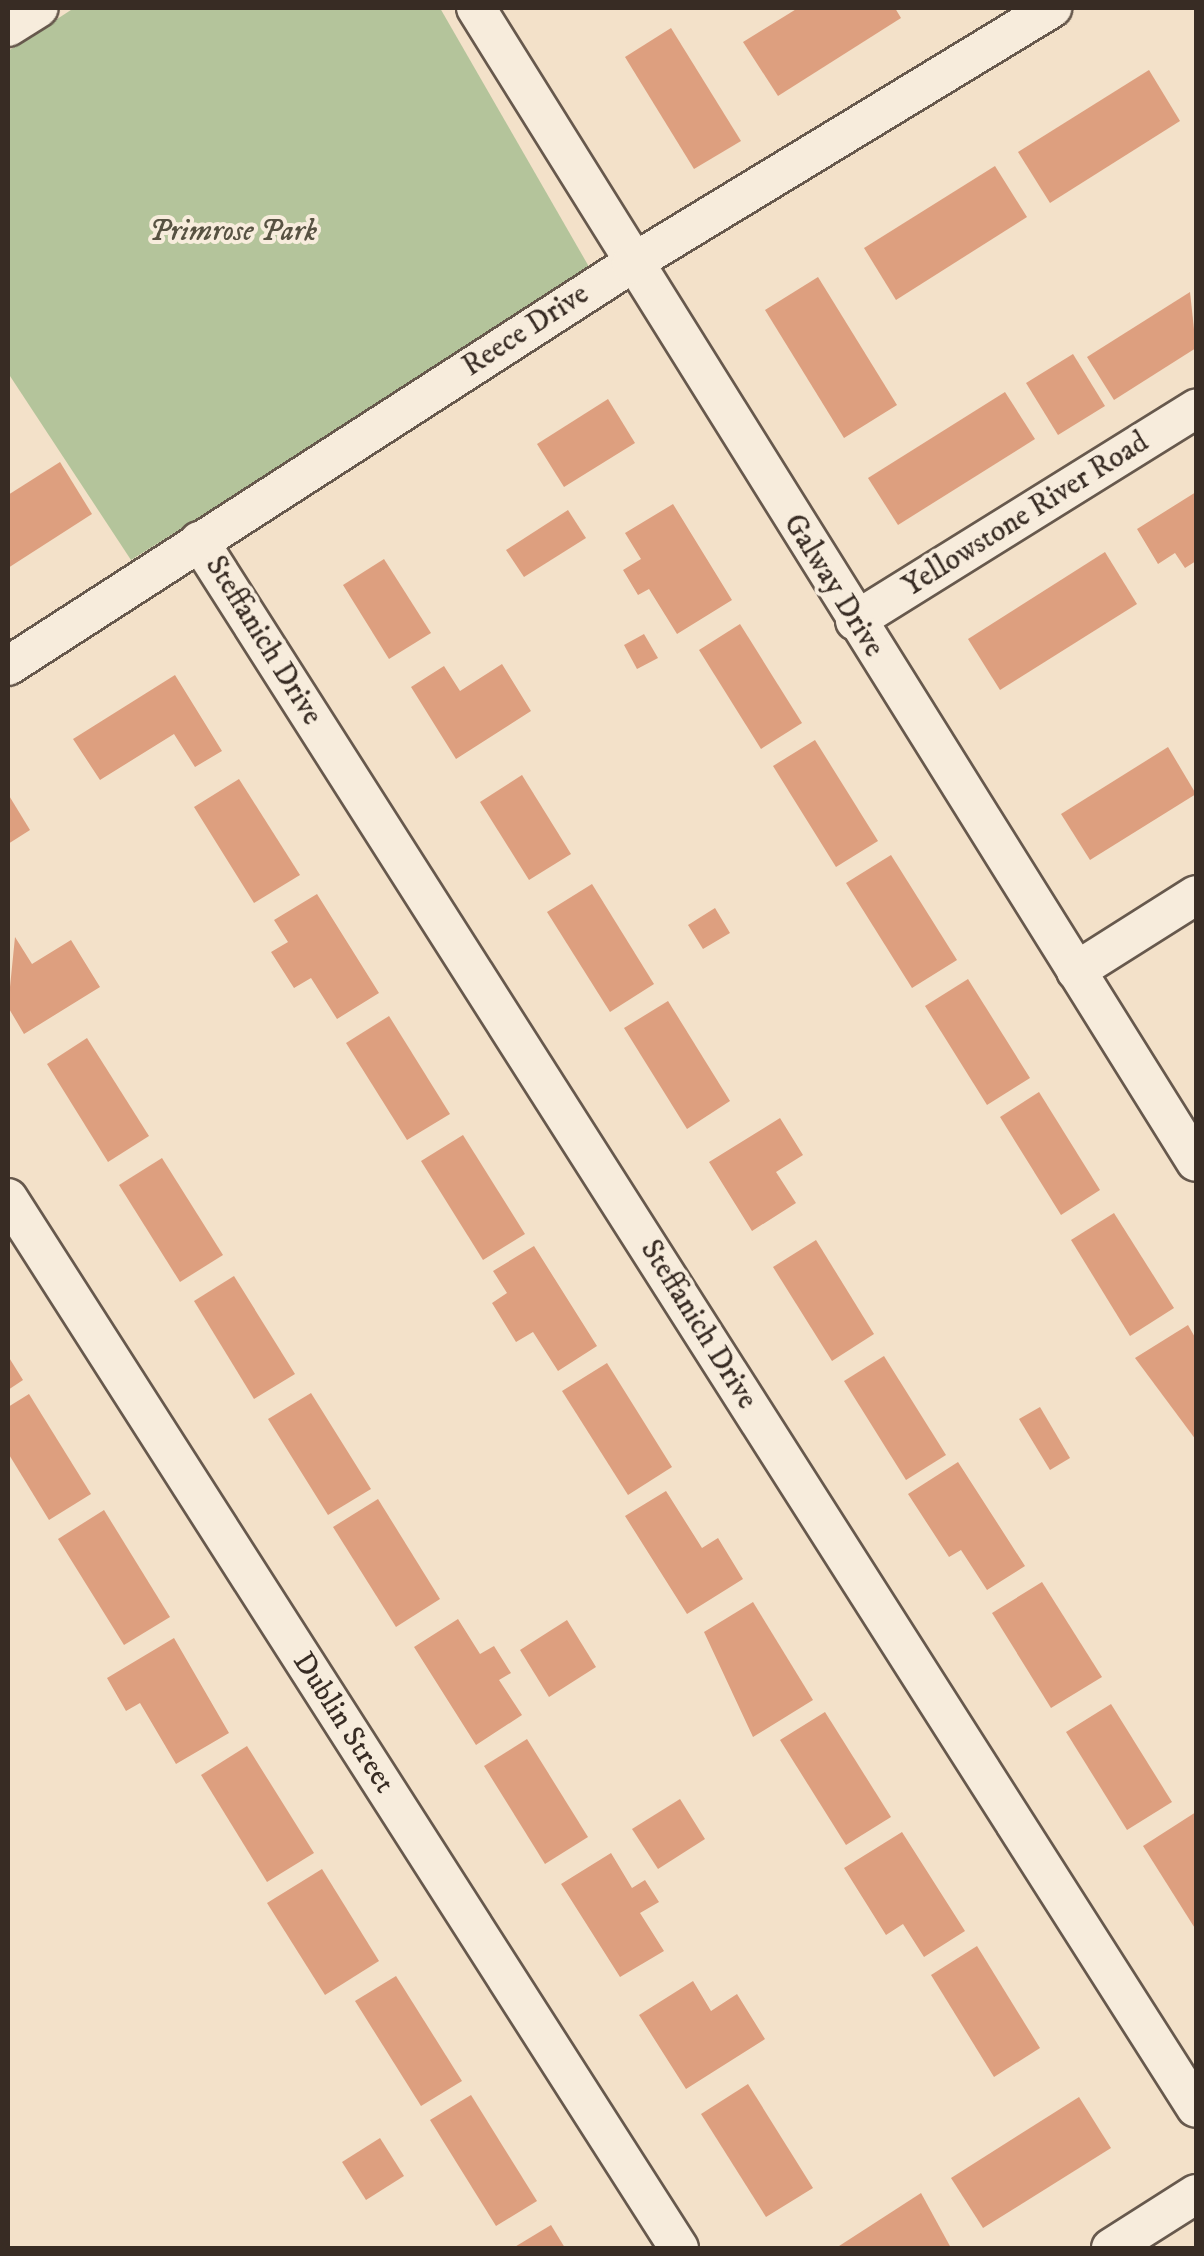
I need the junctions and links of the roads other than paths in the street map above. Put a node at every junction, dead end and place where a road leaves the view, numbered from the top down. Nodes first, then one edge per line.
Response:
1 (38, 8) edge
2 (476, 8) edge
3 (1052, 8) edge
4 (8, 27) edge
5 (631, 264) junction
6 (1196, 409) edge
7 (199, 541) junction
8 (854, 621) junction
9 (8, 666) edge
10 (1196, 894) edge
11 (1076, 971) junction
12 (1196, 1162) edge
13 (8, 1198) edge
14 (1196, 2108) edge
15 (1196, 2194) edge
16 (679, 2248) edge
17 (1111, 2248) edge

1 - 4 street
2 - 5 street, Galway Drive
3 - 5 street, Reece Drive
5 - 7 street, Reece Drive
5 - 8 street, Galway Drive
6 - 8 street, Yellowstone River Road
7 - 9 street, Reece Drive
7 - 14 street, Steffanich Drive
8 - 11 street, Galway Drive
10 - 11 street
11 - 12 street, Galway Drive
13 - 16 street, Dublin Street
15 - 17 street

